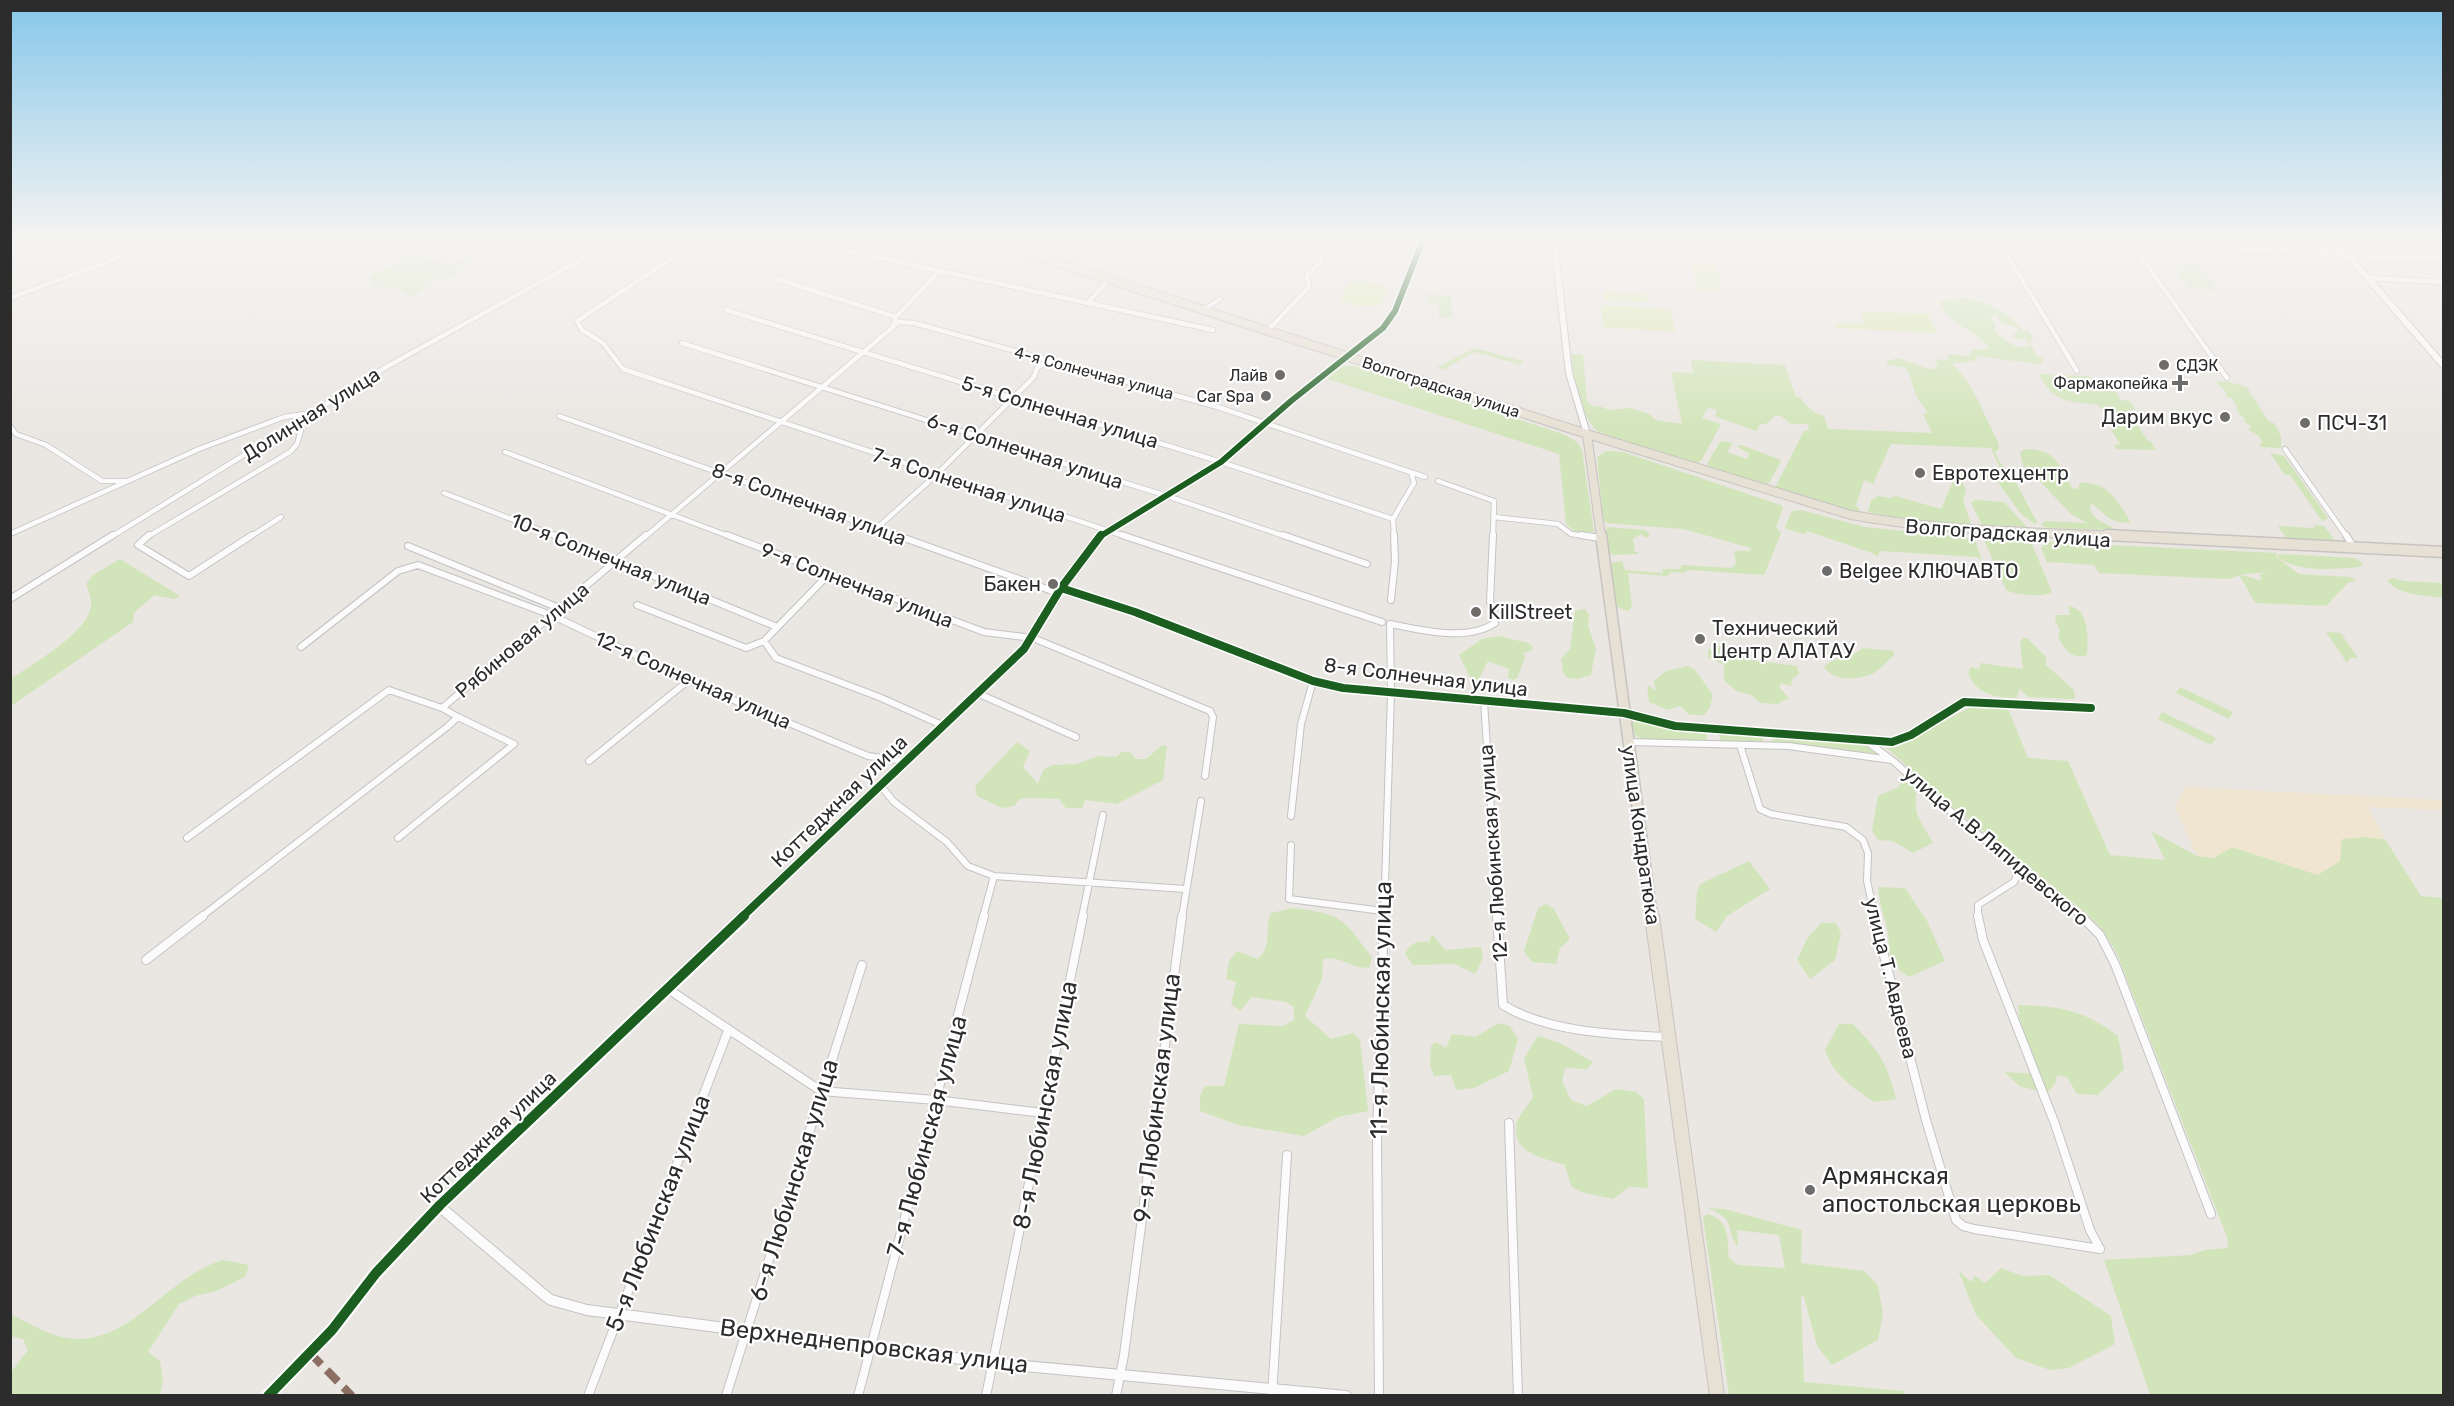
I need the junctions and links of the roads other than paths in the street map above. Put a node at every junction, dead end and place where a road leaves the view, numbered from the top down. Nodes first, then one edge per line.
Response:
1 (497, 306) edge
2 (600, 306) edge
3 (860, 306) edge
4 (907, 306) edge
5 (1105, 306) edge
6 (1194, 306) edge
7 (1210, 306) edge
8 (1291, 306) edge
9 (1395, 306) edge
10 (1561, 306) edge
11 (2039, 306) edge
12 (2175, 306) edge
13 (2392, 306) edge
14 (1205, 309) junction
15 (726, 310) dead end
16 (896, 317) junction
17 (893, 327) junction
18 (1213, 330) dead end
19 (1268, 330) junction
20 (682, 343) dead end
21 (864, 353) junction
22 (1348, 357) junction
23 (1048, 361) junction
24 (2444, 366) edge
25 (2077, 371) dead end
26 (2227, 378) dead end
27 (823, 386) junction
28 (1013, 398) junction
29 (312, 413) junction
30 (559, 416) dead end
31 (781, 422) junction
32 (1265, 422) junction
33 (296, 424) junction
34 (10, 426) edge
35 (1587, 434) junction
36 (976, 436) junction
37 (2285, 449) dead end
38 (505, 452) dead end
39 (1221, 462) junction
40 (720, 472) junction
41 (1412, 472) junction
42 (936, 475) junction
43 (1425, 477) dead end
44 (133, 480) junction
45 (1438, 481) dead end
46 (444, 493) dead end
47 (1167, 496) junction
48 (669, 514) junction
49 (282, 517) dead end
50 (1494, 517) junction
51 (1393, 519) junction
52 (877, 528) junction
53 (1106, 531) junction
54 (10, 534) edge
55 (1600, 538) junction
56 (2254, 545) junction
57 (408, 546) dead end
58 (2353, 547) junction
59 (2444, 552) edge
60 (2444, 556) edge
61 (618, 560) junction
62 (1367, 564) dead end
63 (829, 574) junction
64 (1059, 590) junction
65 (10, 599) edge
66 (1391, 600) dead end
67 (637, 605) dead end
68 (559, 608) junction
69 (551, 615) junction
70 (1382, 622) dead end
71 (777, 627) junction
72 (1033, 638) junction
73 (764, 641) junction
74 (301, 647) dead end
75 (689, 680) junction
76 (1313, 681) junction
77 (977, 693) junction
78 (1391, 693) junction
79 (1484, 701) junction
80 (442, 708) junction
81 (2091, 708) dead end
82 (1624, 712) junction
83 (458, 717) junction
84 (942, 725) junction
85 (1076, 737) dead end
86 (1865, 741) junction
87 (1628, 742) junction
88 (1740, 745) junction
89 (1892, 760) junction
90 (589, 761) dead end
91 (905, 761) junction
92 (1205, 776) dead end
93 (880, 785) junction
94 (1201, 801) dead end
95 (1103, 815) dead end
96 (1291, 816) dead end
97 (187, 838) dead end
98 (398, 838) dead end
99 (1291, 845) dead end
100 (2020, 869) junction
101 (994, 876) junction
102 (1090, 881) junction
103 (1186, 889) junction
104 (1383, 910) junction
105 (146, 960) dead end
106 (862, 965) dead end
107 (668, 989) junction
108 (728, 1031) junction
109 (1667, 1037) junction
110 (821, 1091) junction
111 (936, 1100) junction
112 (1043, 1113) junction
113 (1509, 1123) dead end
114 (1287, 1155) dead end
115 (438, 1206) junction
116 (2211, 1214) dead end
117 (618, 1315) junction
118 (748, 1329) junction
119 (871, 1347) junction
120 (993, 1363) junction
121 (1120, 1375) junction
122 (1272, 1392) edge
123 (268, 1395) edge
124 (588, 1395) edge
125 (726, 1395) edge
126 (858, 1395) edge
127 (986, 1395) edge
128 (1116, 1395) edge
129 (1346, 1395) edge
130 (1379, 1395) edge
131 (1518, 1395) edge
132 (1717, 1395) edge

1 - 29 street, Долинная улица
2 - 31 street, 7-я Солнечная улица
3 - 16 street
4 - 16 street
5 - 18 street
6 - 14 main road, Волгоградская улица
7 - 14 street
8 - 19 street
9 - 22 street, Коттеджная улица
10 - 35 street, улица Кондратюка
11 - 25 street
12 - 26 street
13 - 24 street
14 - 19 main road, Волгоградская улица
15 - 21 street, 5-я Солнечная улица
16 - 17 street
17 - 21 street, Рябиновая улица
17 - 23 street, 4-я Солнечная улица
19 - 22 main road, Волгоградская улица
20 - 27 street, 6-я Солнечная улица
21 - 27 street, Рябиновая улица
21 - 28 street, 5-я Солнечная улица
22 - 32 street, Коттеджная улица
22 - 35 main road, Волгоградская улица
23 - 28 street
23 - 32 street, 4-я Солнечная улица
27 - 31 street, Рябиновая улица
27 - 36 street, 6-я Солнечная улица
28 - 36 street
28 - 39 street, 5-я Солнечная улица
29 - 33 street, Долинная улица
29 - 44 street
30 - 40 street, 8-я Солнечная улица
31 - 40 street, Рябиновая улица
31 - 42 street, 7-я Солнечная улица
32 - 39 street, Коттеджная улица
32 - 41 street, 4-я Солнечная улица
33 - 49 street
33 - 65 street, Долинная улица
34 - 44 street
35 - 55 main road, улица Кондратюка
35 - 56 main road, Волгоградская улица
36 - 42 street
36 - 47 street, 6-я Солнечная улица
37 - 58 street
38 - 48 street, 9-я Солнечная улица
39 - 47 street, Коттеджная улица
39 - 51 street, 5-я Солнечная улица
40 - 48 street, Рябиновая улица
40 - 52 street, 8-я Солнечная улица
41 - 43 street, 4-я Солнечная улица
41 - 51 street
42 - 52 street
42 - 53 street, 7-я Солнечная улица
44 - 54 street
45 - 50 street
46 - 61 street, 10-я Солнечная улица
47 - 53 street, Коттеджная улица
47 - 62 street, 6-я Солнечная улица
48 - 61 street, Рябиновая улица
48 - 63 street, 9-я Солнечная улица
50 - 55 street
50 - 78 street, 11-я Любинская улица
51 - 66 street
52 - 64 street, 8-я Солнечная улица
53 - 64 street, Коттеджная улица
53 - 70 street, 7-я Солнечная улица
55 - 82 main road, улица Кондратюка
56 - 58 main road, Волгоградская улица
56 - 60 main road, Волгоградская улица
57 - 68 street
58 - 59 main road, Волгоградская улица
61 - 68 street, Рябиновая улица
61 - 71 street, 10-я Солнечная улица
63 - 71 street
63 - 72 street, 9-я Солнечная улица
64 - 72 street, Коттеджная улица
64 - 76 street, 8-я Солнечная улица
67 - 73 street
68 - 69 street, Рябиновая улица
69 - 74 street, 12-я Солнечная улица
69 - 75 street, 12-я Солнечная улица
69 - 80 street, Рябиновая улица
71 - 73 street
72 - 77 street, Коттеджная улица
72 - 92 street, 9-я Солнечная улица
73 - 84 street
75 - 90 street
75 - 91 street, 12-я Солнечная улица
76 - 78 street, 8-я Солнечная улица
76 - 96 street
77 - 84 street, Коттеджная улица
77 - 85 street
78 - 79 street, 8-я Солнечная улица
78 - 104 street, 11-я Любинская улица
79 - 82 street, 8-я Солнечная улица
79 - 109 street, 12-я Любинская улица
80 - 83 street, Рябиновая улица
80 - 97 street
81 - 86 street, 8-я Солнечная улица
82 - 86 street, 8-я Солнечная улица
82 - 87 main road, улица Кондратюка
83 - 98 street
83 - 105 street, Рябиновая улица
84 - 91 street, Коттеджная улица
86 - 89 street
87 - 88 street, улица А.В.Ляпидевского
87 - 109 main road, улица Кондратюка
88 - 89 street, улица А.В.Ляпидевского
88 - 100 street, улица Т. Авдеева
89 - 100 street, улица А.В.Ляпидевского
91 - 93 street, Коттеджная улица
93 - 101 street
93 - 107 street, Коттеджная улица
94 - 103 street, 9-я Любинская улица
95 - 102 street, 8-я Любинская улица
99 - 104 street
100 - 116 street, улица А.В.Ляпидевского
101 - 102 street
101 - 111 street, 7-я Любинская улица
102 - 103 street
102 - 112 street, 8-я Любинская улица
103 - 121 street, 9-я Любинская улица
104 - 130 street, 11-я Любинская улица
106 - 110 street, 6-я Любинская улица
107 - 108 street
107 - 115 street, Коттеджная улица
108 - 110 street
108 - 117 street, 5-я Любинская улица
109 - 132 main road, улица Кондратюка
110 - 111 street
110 - 118 street, 6-я Любинская улица
111 - 112 street
111 - 119 street, 7-я Любинская улица
112 - 120 street, 8-я Любинская улица
113 - 131 street
114 - 122 street
115 - 117 street, Верхнеднепровская улица
115 - 123 street, Коттеджная улица
117 - 118 street, Верхнеднепровская улица
117 - 124 street, 5-я Любинская улица
118 - 119 street, Верхнеднепровская улица
118 - 125 street, 6-я Любинская улица
119 - 120 street, Верхнеднепровская улица
119 - 126 street, 7-я Любинская улица
120 - 121 street, Верхнеднепровская улица
120 - 127 street, 8-я Любинская улица
121 - 122 street, Верхнеднепровская улица
121 - 128 street, 9-я Любинская улица
122 - 129 street, Верхнеднепровская улица

